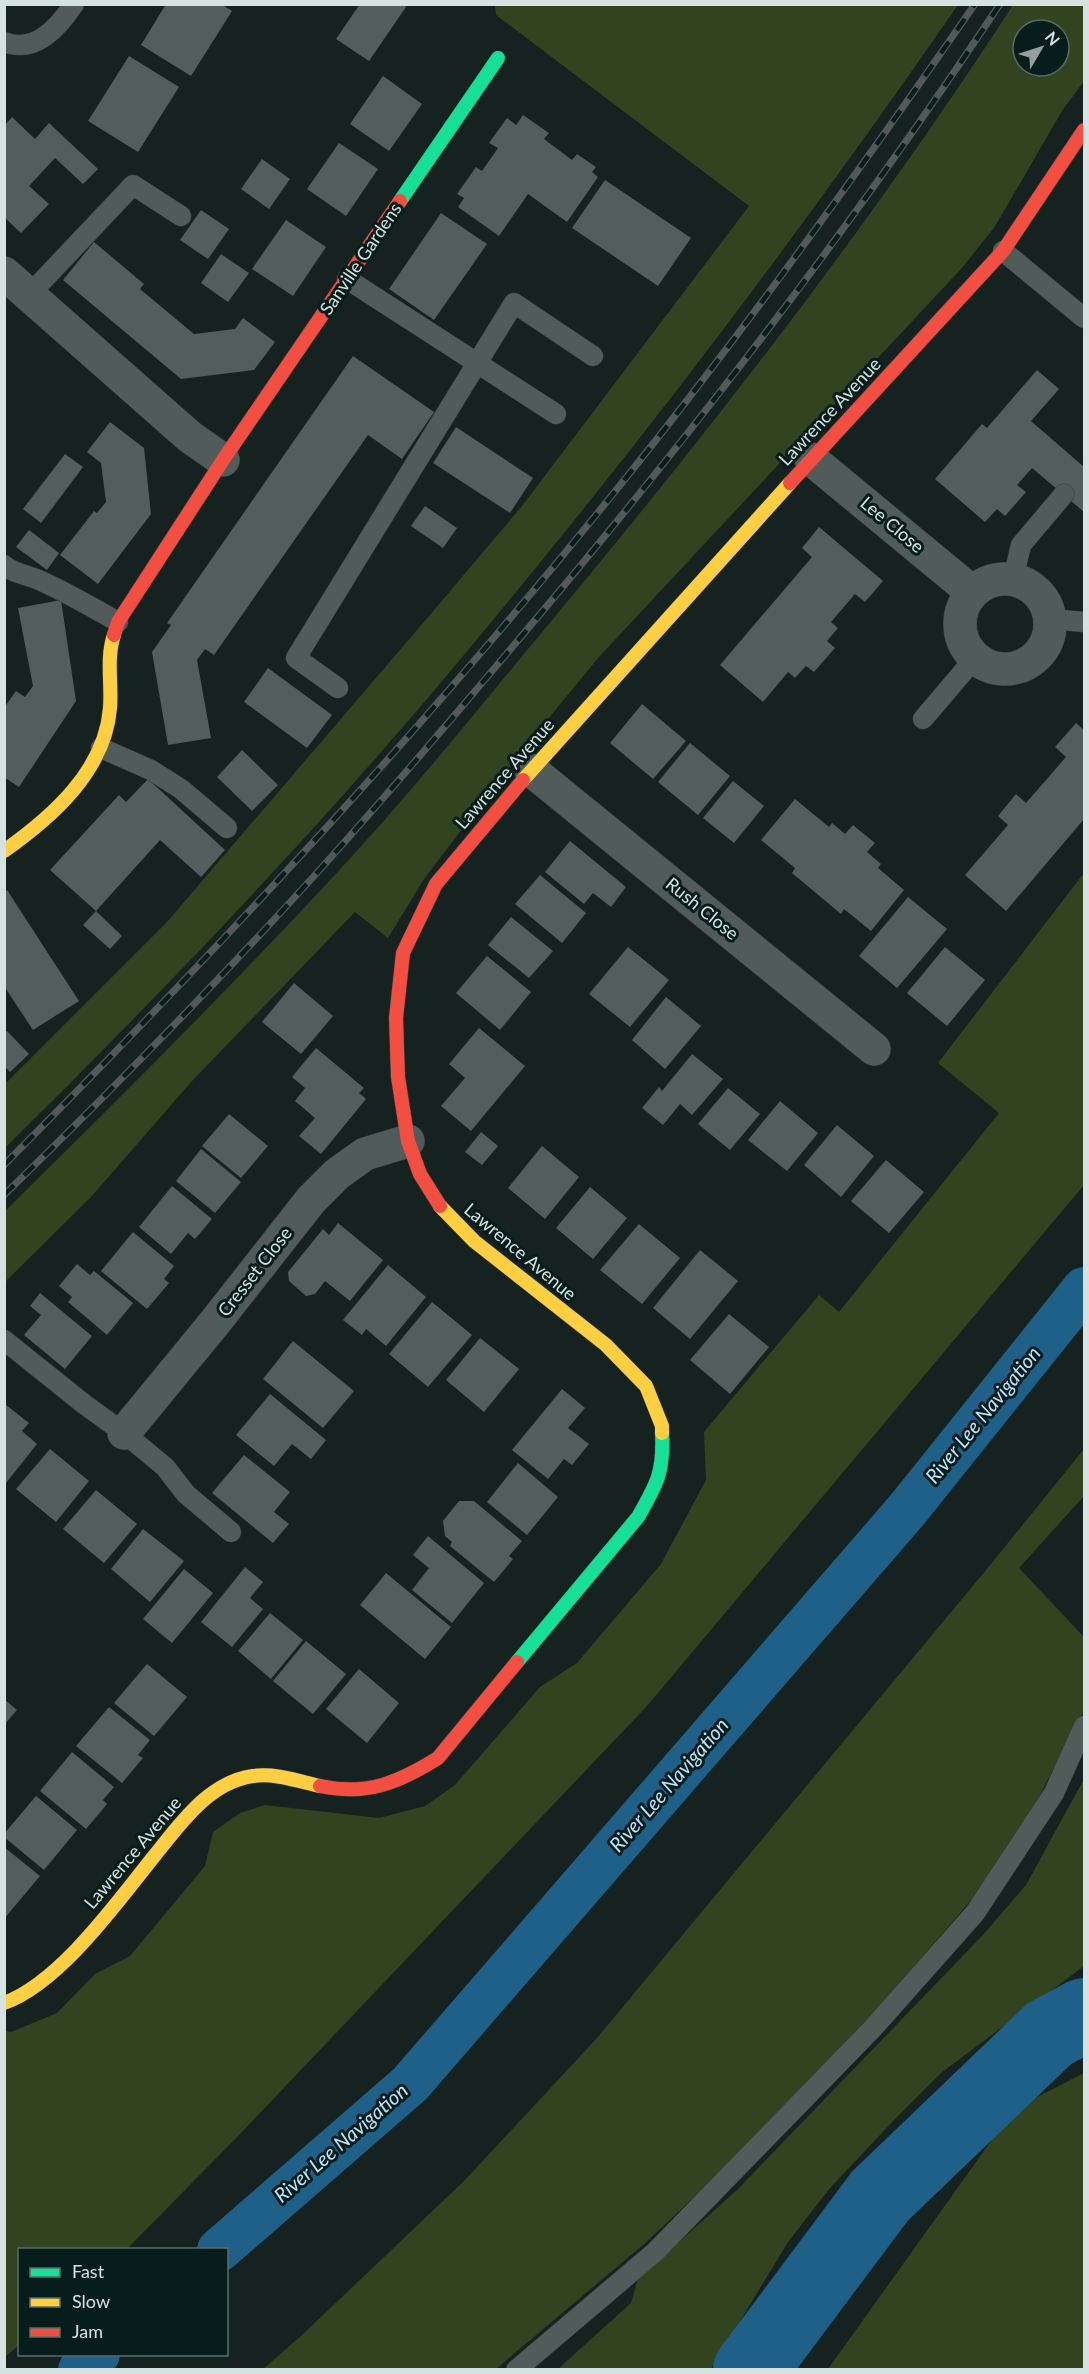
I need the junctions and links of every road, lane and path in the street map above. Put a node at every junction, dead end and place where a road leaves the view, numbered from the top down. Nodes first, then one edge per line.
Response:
1 (74, 4) edge
2 (4, 42) edge
3 (498, 58) dead end
4 (1084, 130) edge
5 (181, 216) dead end
6 (1003, 251) junction
7 (4, 273) edge
8 (346, 279) junction
9 (29, 295) junction
10 (1084, 318) edge
11 (593, 356) dead end
12 (476, 364) junction
13 (556, 414) dead end
14 (811, 459) junction
15 (223, 460) junction
16 (1064, 494) dead end
17 (4, 565) edge
18 (1012, 579) junction
19 (972, 592) junction
20 (1050, 619) junction
21 (118, 622) junction
22 (1084, 622) edge
23 (975, 657) junction
24 (338, 688) dead end
25 (923, 719) dead end
26 (101, 748) junction
27 (531, 770) junction
28 (227, 828) dead end
29 (4, 851) edge
30 (874, 1049) dead end
31 (408, 1142) junction
32 (4, 1340) edge
33 (124, 1432) junction
34 (231, 1532) dead end
35 (1084, 1726) edge
36 (4, 2003) edge
37 (516, 2370) edge

1 - 2 lane
3 - 8 street, Sanville Gardens
4 - 6 street, Lawrence Avenue
5 - 9 lane
6 - 10 lane
6 - 14 street, Lawrence Avenue
7 - 9 street
8 - 12 lane
8 - 15 street, Sanville Gardens
9 - 15 street
11 - 12 lane
12 - 13 lane
12 - 24 lane
14 - 19 street, Lee Close
14 - 27 street, Lawrence Avenue
15 - 21 street, Sanville Gardens
16 - 18 lane
17 - 21 lane
18 - 19 street
18 - 20 street
19 - 23 street
20 - 22 lane
20 - 23 street
21 - 26 street, Sanville Gardens
23 - 25 lane
26 - 28 lane
26 - 29 street, Sanville Gardens
27 - 30 street, Rush Close
27 - 31 street, Lawrence Avenue
31 - 33 street, Cresset Close
31 - 36 street, Lawrence Avenue
32 - 33 lane
33 - 34 lane
35 - 37 lane

